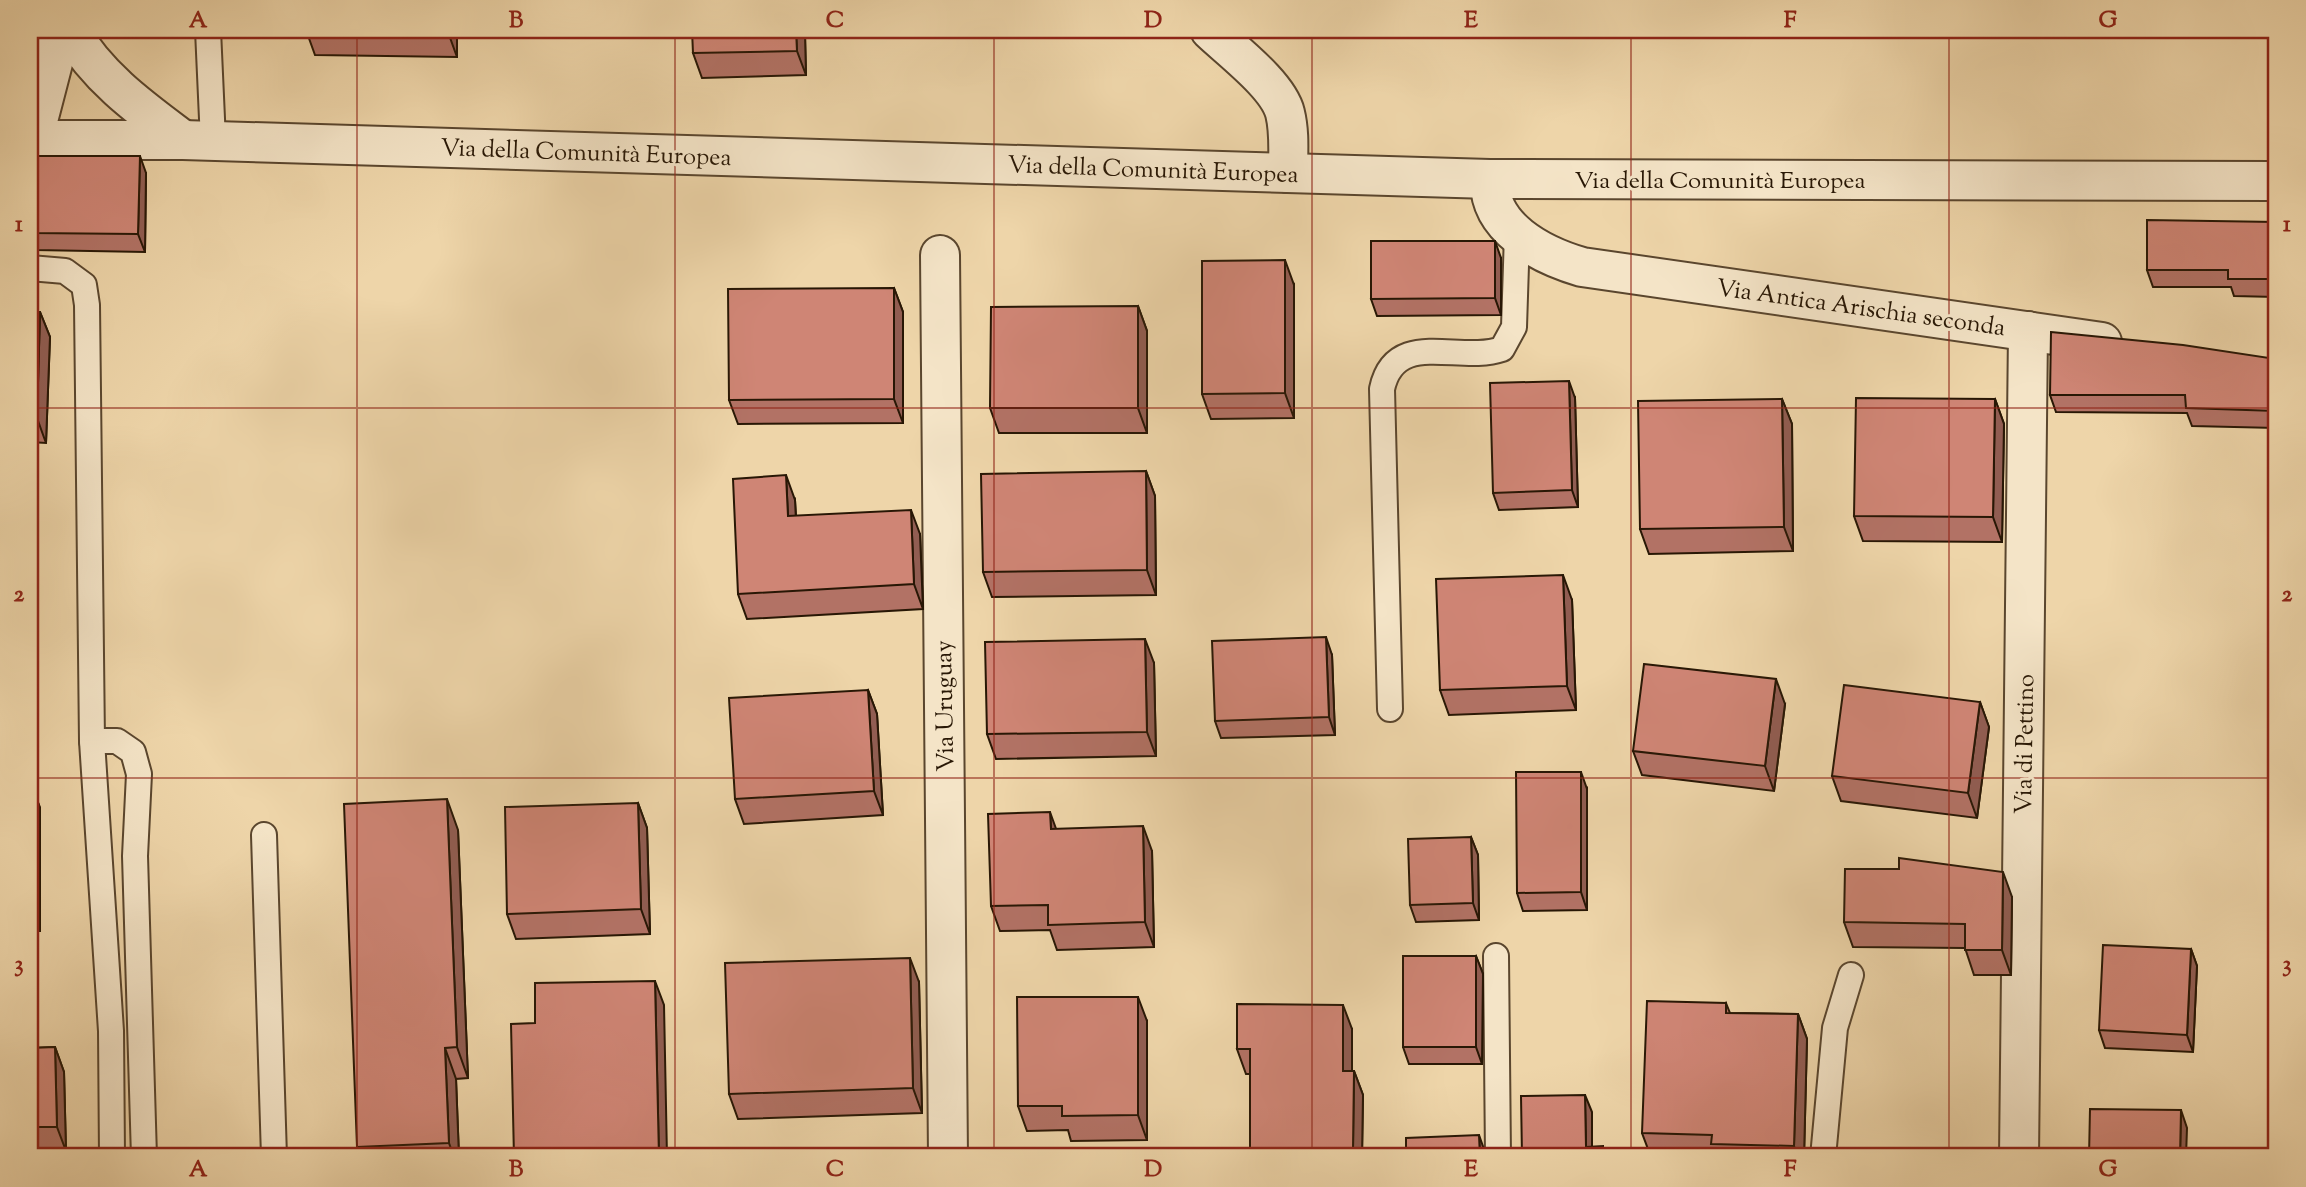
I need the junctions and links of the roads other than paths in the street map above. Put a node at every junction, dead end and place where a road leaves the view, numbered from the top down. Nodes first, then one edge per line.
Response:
1 (55, 30) edge
2 (70, 30) edge
3 (208, 30) edge
4 (1210, 30) edge
5 (31, 137) edge
6 (198, 141) junction
7 (1288, 173) junction
8 (1490, 179) junction
9 (2276, 181) edge
10 (1517, 234) junction
11 (940, 255) dead end
12 (30, 268) edge
13 (2028, 331) junction
14 (2138, 347) edge
15 (1390, 709) dead end
16 (92, 741) junction
17 (264, 835) dead end
18 (1496, 956) dead end
19 (1851, 975) dead end
20 (112, 1157) edge
21 (144, 1157) edge
22 (274, 1157) edge
23 (948, 1157) edge
24 (1498, 1157) edge
25 (1823, 1157) edge
26 (2019, 1157) edge

1 - 5 street
2 - 6 street
3 - 6 lane
4 - 7 street
5 - 6 street, Via della Comunità Europea
6 - 7 street, Via della Comunità Europea
7 - 8 street, Via della Comunità Europea
8 - 9 street, Via della Comunità Europea
8 - 10 street, Via Antica Arischia seconda
10 - 13 street, Via Antica Arischia seconda
10 - 15 lane
11 - 23 street, Via Uruguay
12 - 16 lane
13 - 14 street, Via Antica Arischia seconda
13 - 26 street, Via di Pettino
16 - 20 lane
16 - 21 lane
17 - 22 lane
18 - 24 lane
19 - 25 lane

